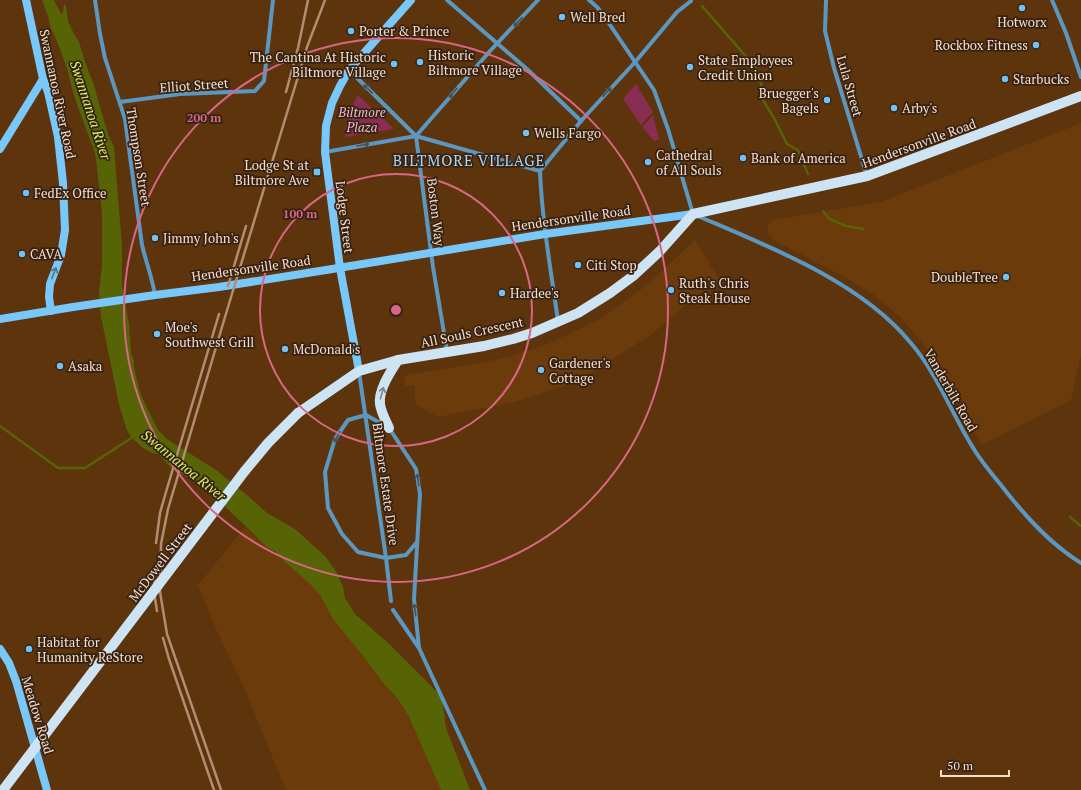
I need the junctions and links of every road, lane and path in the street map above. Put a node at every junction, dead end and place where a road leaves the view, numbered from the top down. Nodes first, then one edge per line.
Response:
1 (26, 0) edge
2 (95, 0) edge
3 (273, 0) edge
4 (411, 0) edge
5 (447, 0) edge
6 (538, 0) edge
7 (589, 0) edge
8 (826, 0) edge
9 (1052, 0) edge
10 (691, 1) dead end
11 (498, 43) junction
12 (636, 61) junction
13 (349, 70) junction
14 (1081, 77) edge
15 (43, 79) junction
16 (1081, 96) edge
17 (120, 102) junction
18 (581, 121) junction
19 (416, 136) junction
20 (0, 149) edge
21 (325, 152) junction
22 (540, 171) junction
23 (867, 176) junction
24 (693, 214) junction
25 (545, 234) junction
26 (431, 252) junction
27 (340, 268) junction
28 (155, 295) junction
29 (50, 311) junction
30 (0, 319) edge
31 (558, 322) junction
32 (447, 351) junction
33 (398, 360) junction
34 (359, 371) junction
35 (366, 415) junction
36 (389, 428) junction
37 (417, 542) junction
38 (386, 558) junction
39 (1081, 563) edge
40 (391, 601) dead end
41 (393, 610) dead end
42 (420, 648) junction
43 (0, 649) edge
44 (3, 790) edge
45 (47, 790) edge
46 (486, 790) edge

1 - 15 main road, Swannanoa River Road
2 - 17 street, Thompson Street
3 - 17 street, Elliot Street
4 - 13 main road, Lodge Street
5 - 11 street
6 -> 11 street
7 - 12 street
8 - 23 street, Lula Street
9 - 14 street
10 - 12 street
11 - 18 street
11 -> 19 street
18 -> 12 street
12 - 24 street
19 -> 13 street
13 - 21 main road, Lodge Street
15 - 20 main road
29 -> 15 main road, Swannanoa River Road
16 - 23 main road, Hendersonville Road
17 - 28 street, Thompson Street
18 - 22 street
21 -> 19 street
19 - 22 street
19 - 26 street, Boston Way
21 - 27 main road, Lodge Street
22 - 25 street
23 - 24 main road, Hendersonville Road
24 - 25 main road, Hendersonville Road
24 - 31 main road, All Souls Crescent
24 - 39 street, Vanderbilt Road
25 - 26 main road, Hendersonville Road
25 - 31 street
26 - 27 main road, Hendersonville Road
26 - 32 street, Boston Way
27 - 28 main road, Hendersonville Road
27 - 34 main road, Lodge Street
28 - 29 main road, Hendersonville Road
29 - 30 main road, Hendersonville Road
31 - 32 main road, All Souls Crescent
32 - 33 main road, All Souls Crescent
33 - 34 main road, All Souls Crescent
36 -> 33 main road
34 - 35 street, Biltmore Estate Drive
34 - 44 main road, McDowell Street, bridge
35 - 36 street
35 - 38 street, Biltmore Estate Drive
35 -> 38 street
37 -> 36 street
37 - 38 street
42 -> 37 street
38 - 40 street, Biltmore Estate Drive
41 - 42 street
42 - 46 street
43 - 45 main road, Meadow Road

